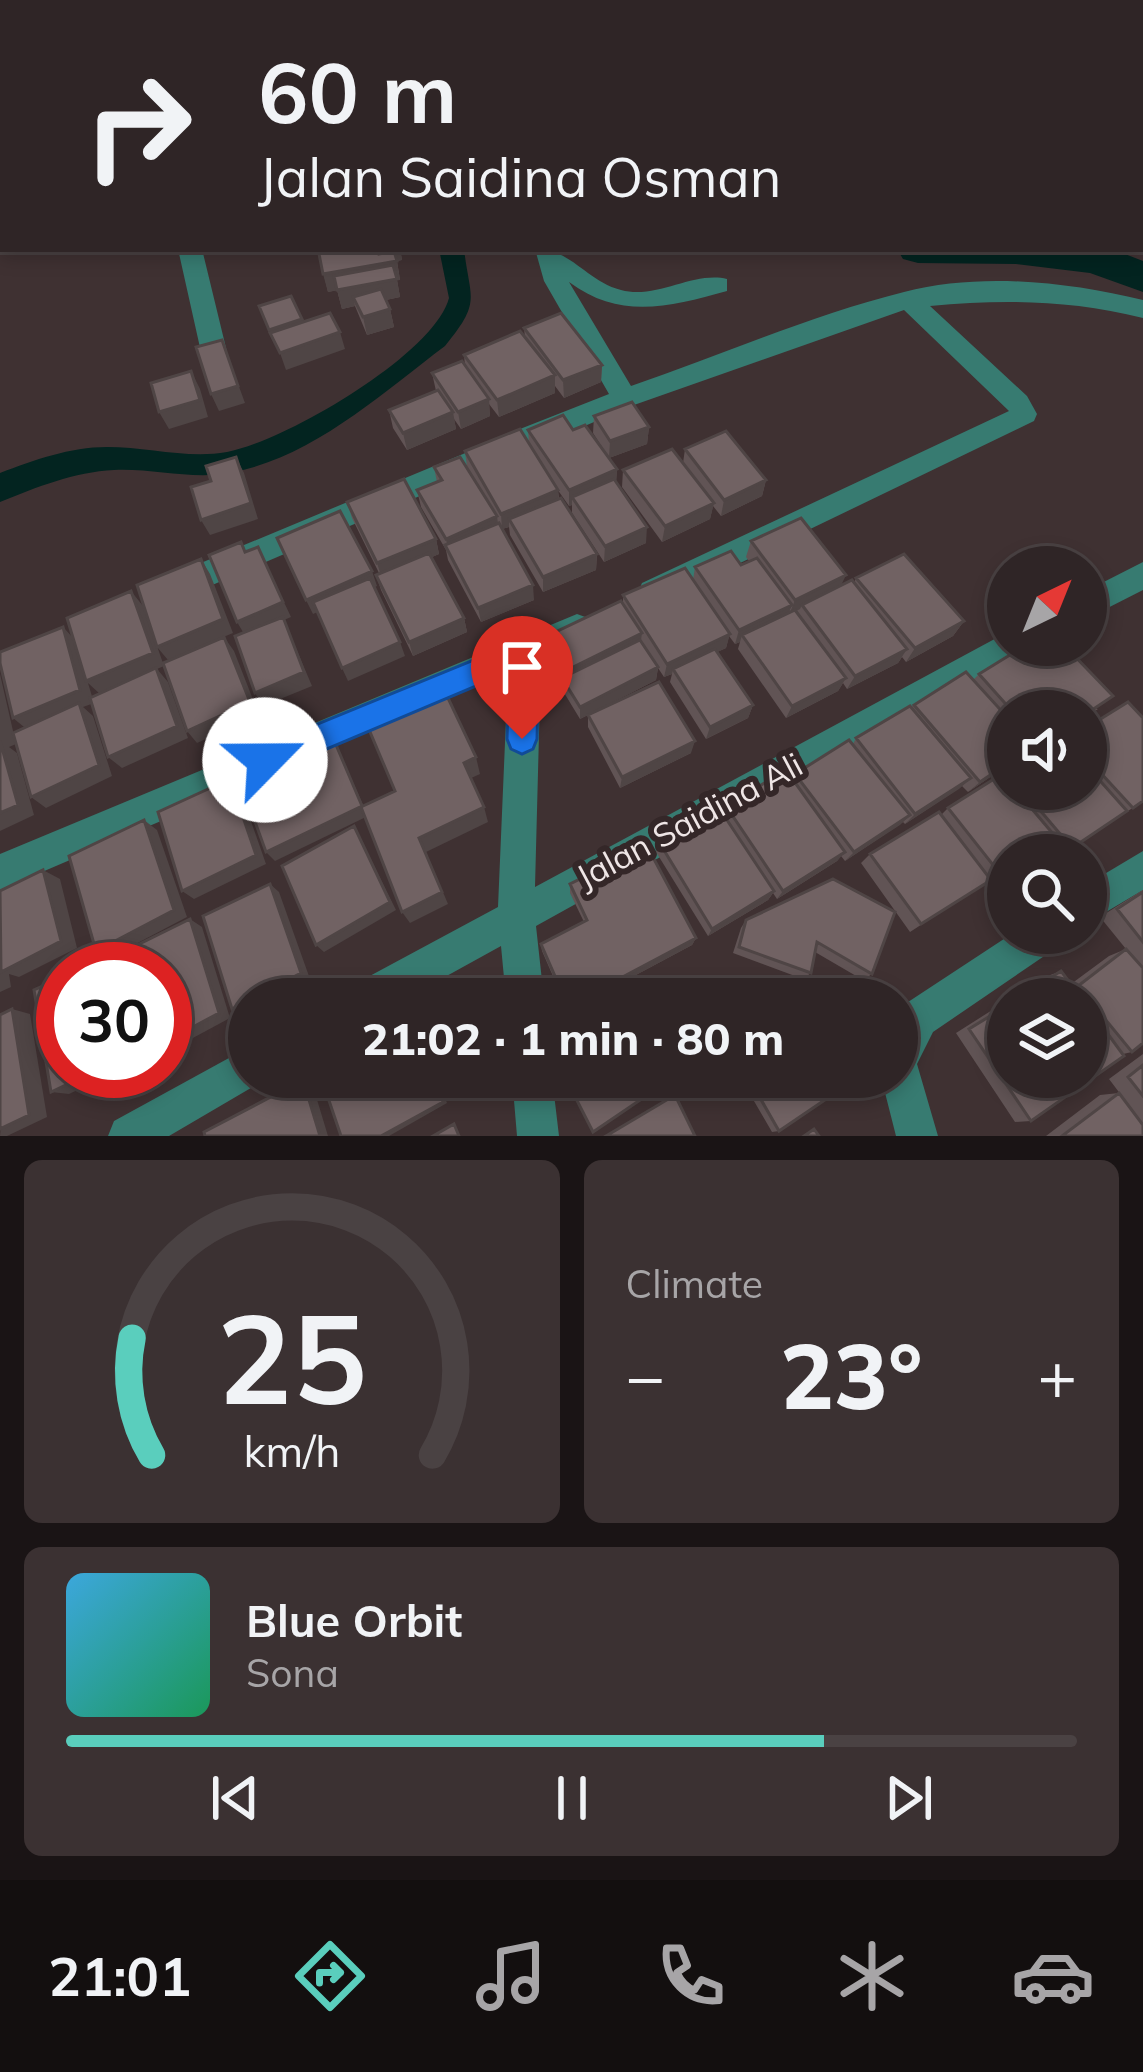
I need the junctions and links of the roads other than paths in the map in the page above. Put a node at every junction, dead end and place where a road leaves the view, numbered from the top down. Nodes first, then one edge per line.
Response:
1 (191, 252) edge
2 (546, 252) edge
3 (547, 252) edge
4 (718, 285) dead end
5 (908, 299) junction
6 (1143, 309) edge
7 (214, 352) edge
8 (626, 398) junction
9 (1143, 575) edge
10 (1107, 595) edge
11 (148, 598) edge
12 (525, 652) junction
13 (987, 659) edge
14 (1143, 869) edge
15 (0, 872) edge
16 (1107, 892) edge
17 (516, 913) junction
18 (1015, 954) edge
19 (403, 978) edge
20 (522, 978) edge
21 (228, 1080) edge
22 (534, 1098) edge
23 (140, 1133) edge
24 (538, 1136) edge
25 (917, 1136) edge

1 - 7 street
2 - 8 street
3 - 4 street
5 - 6 street
5 - 8 street
5 - 12 street
8 - 11 street
9 - 10 street
12 - 15 street
12 - 17 street
13 - 17 street, Jalan Saidina Ali
14 - 16 street
17 - 19 street, Jalan Saidina Ali
17 - 20 street
18 - 25 street
21 - 23 street
22 - 24 street

